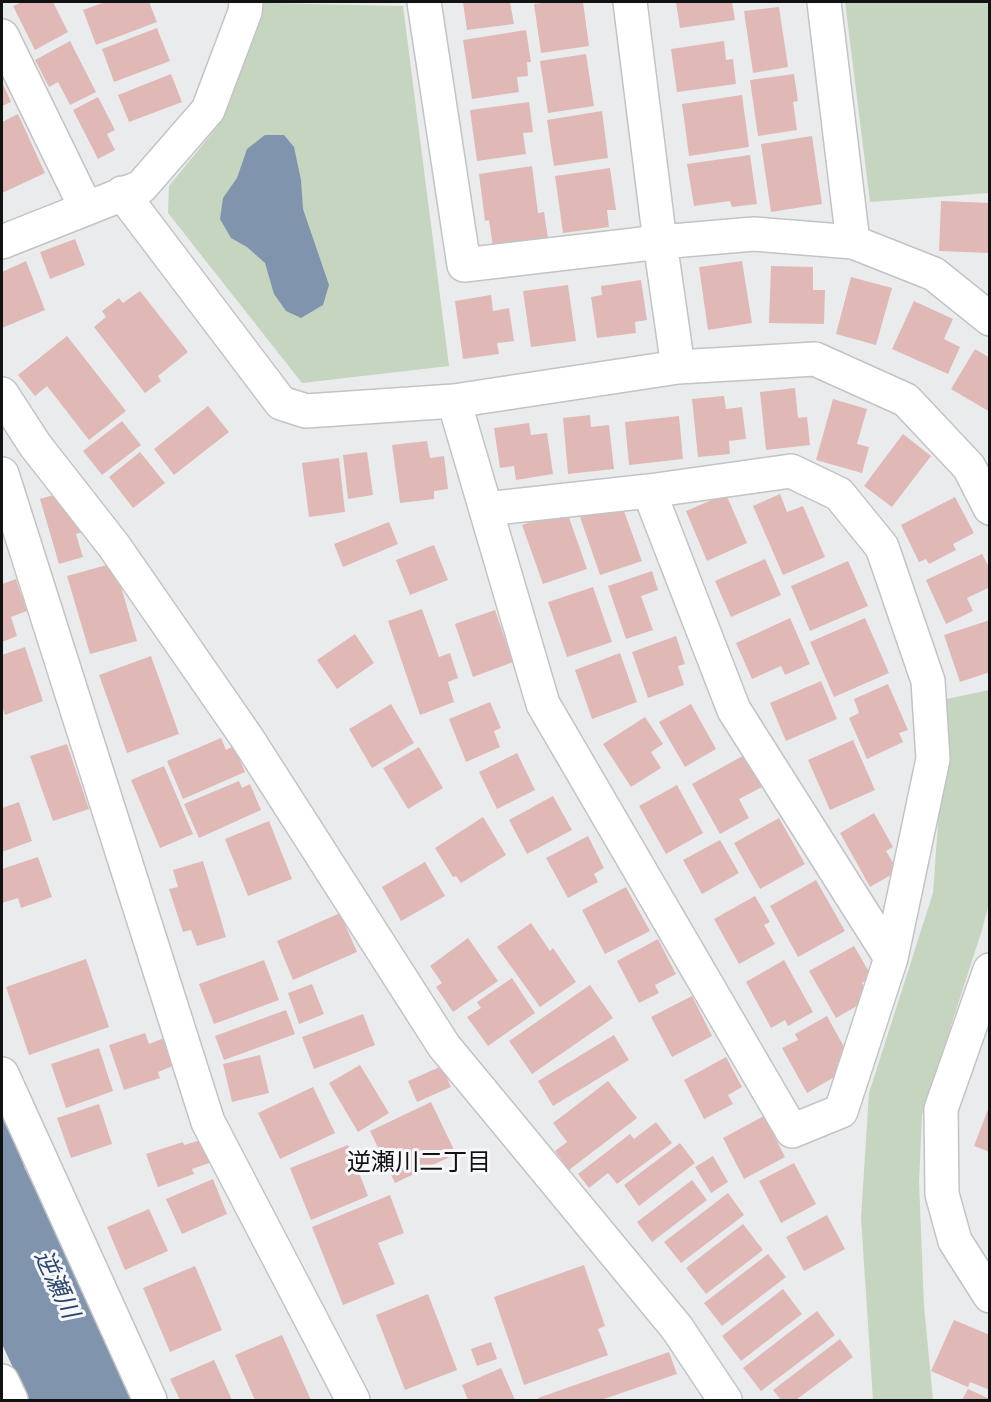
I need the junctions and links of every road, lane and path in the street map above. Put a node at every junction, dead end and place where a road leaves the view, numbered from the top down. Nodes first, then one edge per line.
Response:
1 (246, 2) edge
2 (424, 2) edge
3 (630, 2) edge
4 (824, 2) edge
5 (2, 36) edge
6 (122, 194) junction
7 (86, 208) junction
8 (2, 242) edge
9 (660, 242) junction
10 (853, 242) junction
11 (990, 319) edge
12 (678, 367) junction
13 (2, 394) edge
14 (454, 401) junction
15 (2, 474) edge
16 (649, 491) junction
17 (990, 508) edge
18 (486, 509) junction
19 (891, 958) junction
20 (990, 970) edge
21 (2, 1074) edge
22 (990, 1296) edge
23 (2, 1381) edge
24 (11, 1401) edge
25 (150, 1401) edge
26 (353, 1401) edge
27 (725, 1401) edge

1 - 6 street
2 - 9 street
3 - 9 street
4 - 10 street
5 - 7 street
6 - 7 street
6 - 14 street
7 - 8 street
9 - 10 street
9 - 12 street
10 - 11 street
12 - 14 street
12 - 17 street
13 - 27 street
14 - 18 street
15 - 26 street
16 - 18 street
16 - 19 street
16 - 19 street
18 - 19 street
20 - 22 street
21 - 25 street
23 - 24 street

